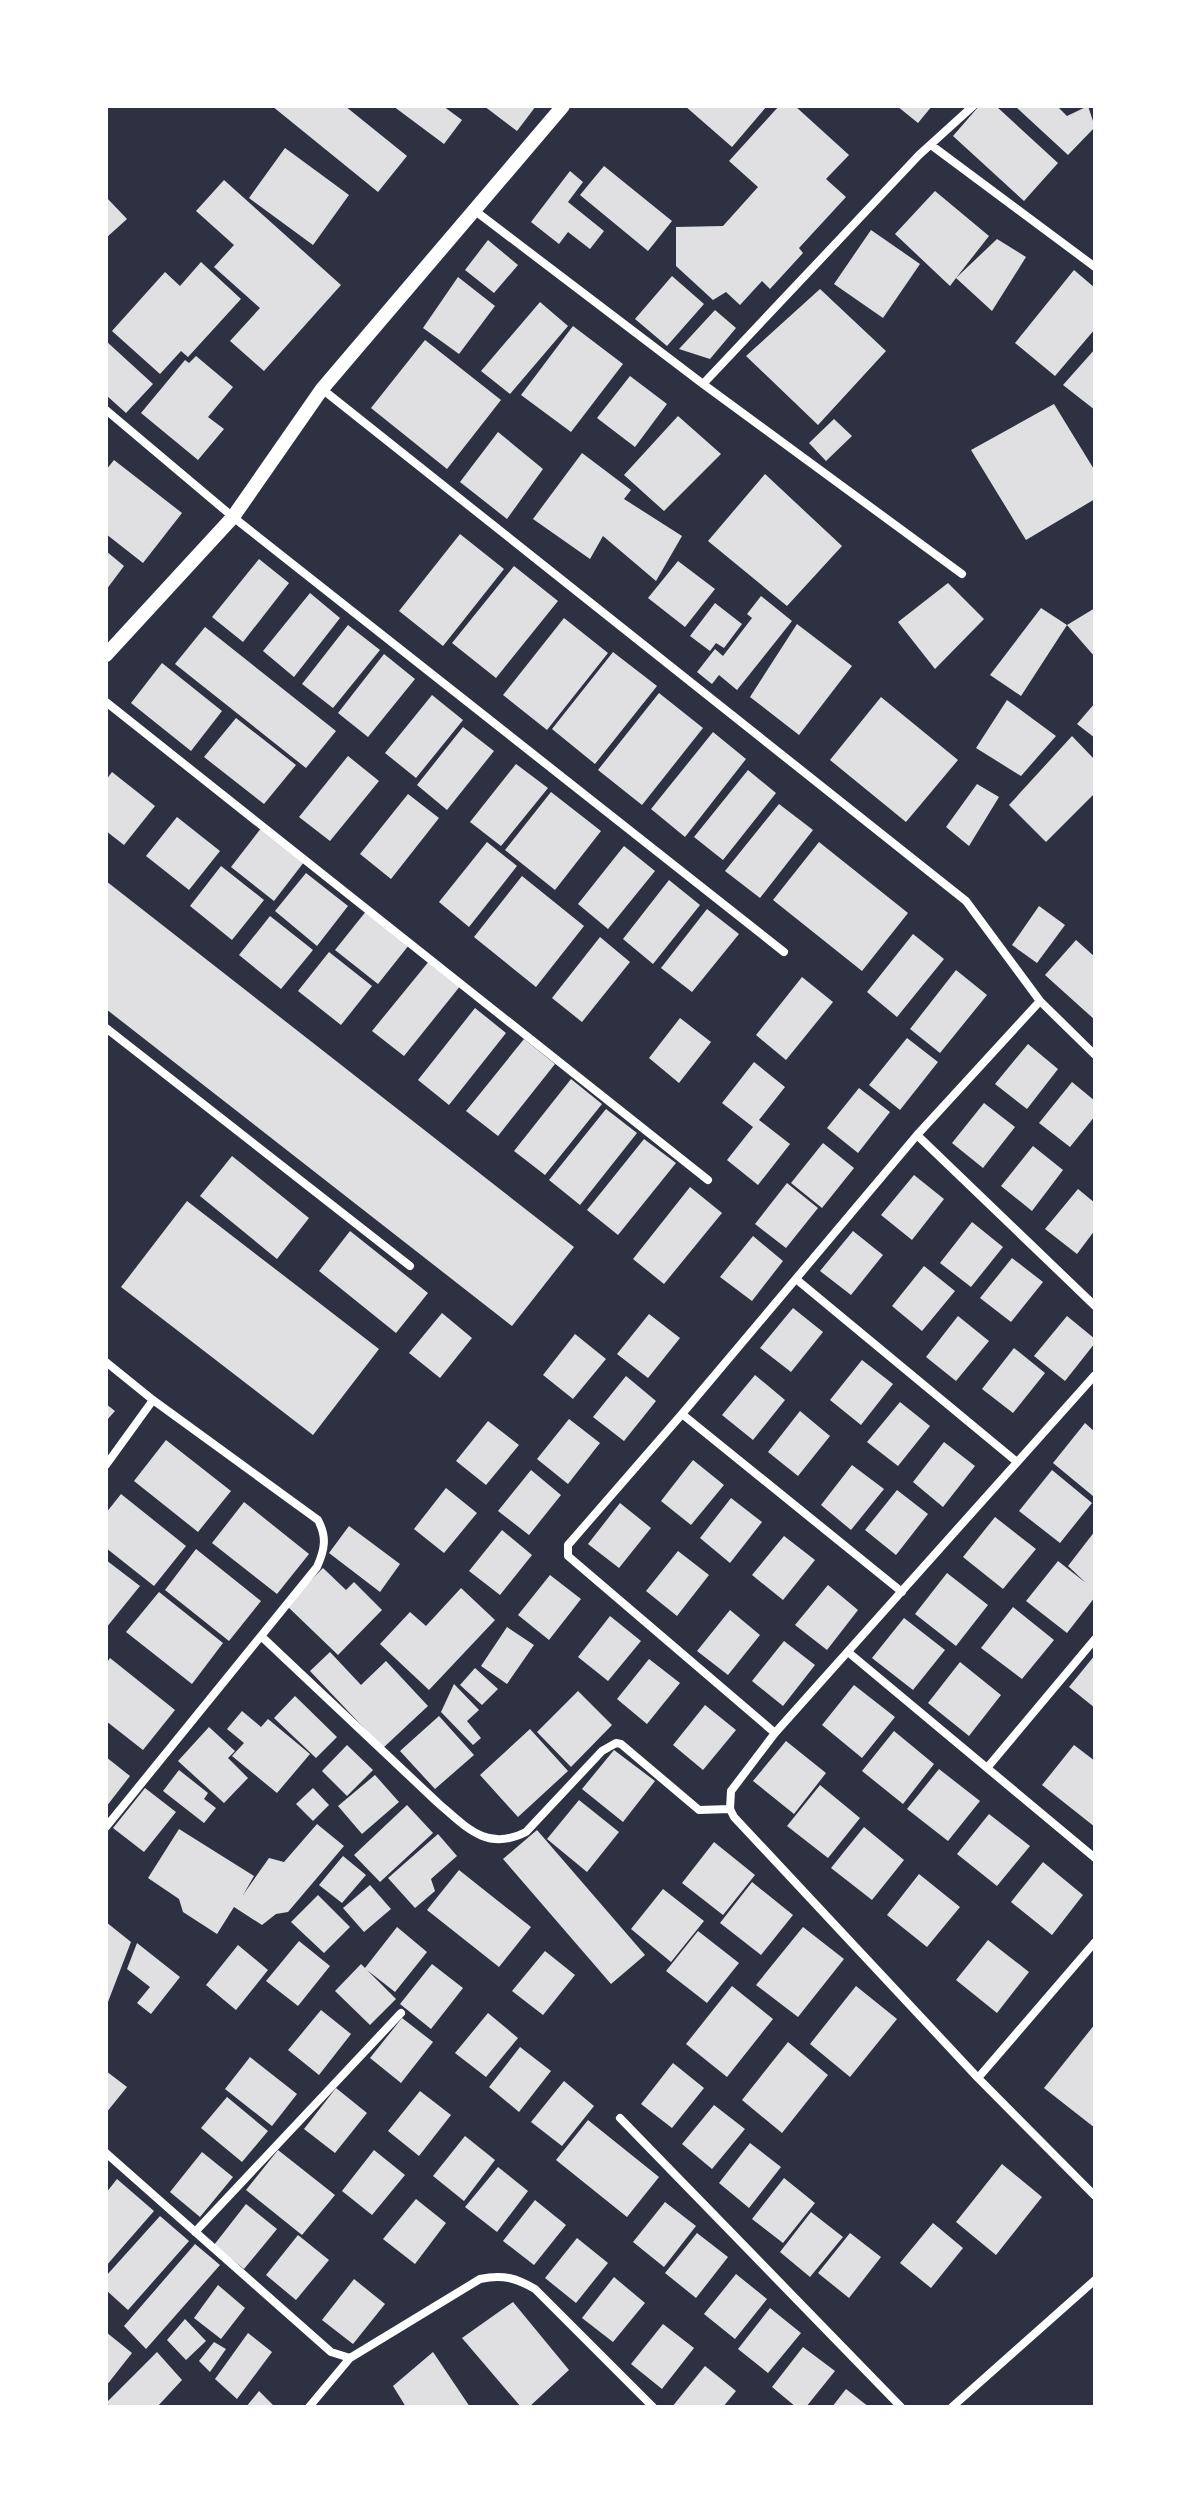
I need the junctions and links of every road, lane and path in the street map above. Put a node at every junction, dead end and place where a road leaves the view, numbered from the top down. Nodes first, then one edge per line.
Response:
1 (563, 106) edge
2 (973, 106) edge
3 (931, 145) junction
4 (474, 210) junction
5 (1095, 267) edge
6 (703, 384) junction
7 (322, 389) junction
8 (106, 410) edge
9 (233, 517) junction
10 (962, 574) dead end
11 (106, 655) edge
12 (106, 702) edge
13 (784, 952) dead end
14 (1040, 1001) junction
15 (106, 1028) edge
16 (1095, 1055) edge
17 (917, 1135) junction
18 (708, 1180) dead end
19 (410, 1266) dead end
20 (796, 1279) junction
21 (1095, 1306) edge
22 (106, 1362) edge
23 (1095, 1375) edge
24 (153, 1400) junction
25 (682, 1414) junction
26 (1017, 1462) junction
27 (106, 1465) edge
28 (902, 1592) junction
29 (261, 1636) junction
30 (1095, 1639) edge
31 (848, 1652) junction
32 (775, 1733) junction
33 (987, 1768) junction
34 (730, 1809) junction
35 (106, 1827) edge
36 (1095, 1858) edge
37 (1095, 1942) edge
38 (401, 2013) dead end
39 (978, 2078) junction
40 (620, 2118) dead end
41 (106, 2153) edge
42 (1095, 2196) edge
43 (195, 2232) junction
44 (1095, 2280) edge
45 (350, 2358) junction
46 (309, 2407) edge
47 (653, 2407) edge
48 (901, 2407) edge
49 (952, 2407) edge

1 - 4 street
2 - 3 street
3 - 5 street
3 - 6 street
4 - 6 street
4 - 7 street
6 - 10 street
7 - 9 street
7 - 14 street
8 - 9 street
9 - 11 street
9 - 13 street
12 - 18 street
14 - 16 street
14 - 17 street
15 - 19 street
17 - 20 street
17 - 21 street
20 - 25 street
20 - 26 street
22 - 24 street
23 - 26 street
24 - 27 street
24 - 29 street
25 - 28 street
25 - 32 street
26 - 28 street
28 - 31 street
29 - 34 street
29 - 35 street
30 - 33 street
31 - 32 street
31 - 33 street
32 - 34 street
33 - 36 street
34 - 39 street
37 - 39 street
38 - 43 street
39 - 42 street
40 - 48 street
41 - 43 street
43 - 45 street
44 - 49 street
45 - 46 street
45 - 47 street

